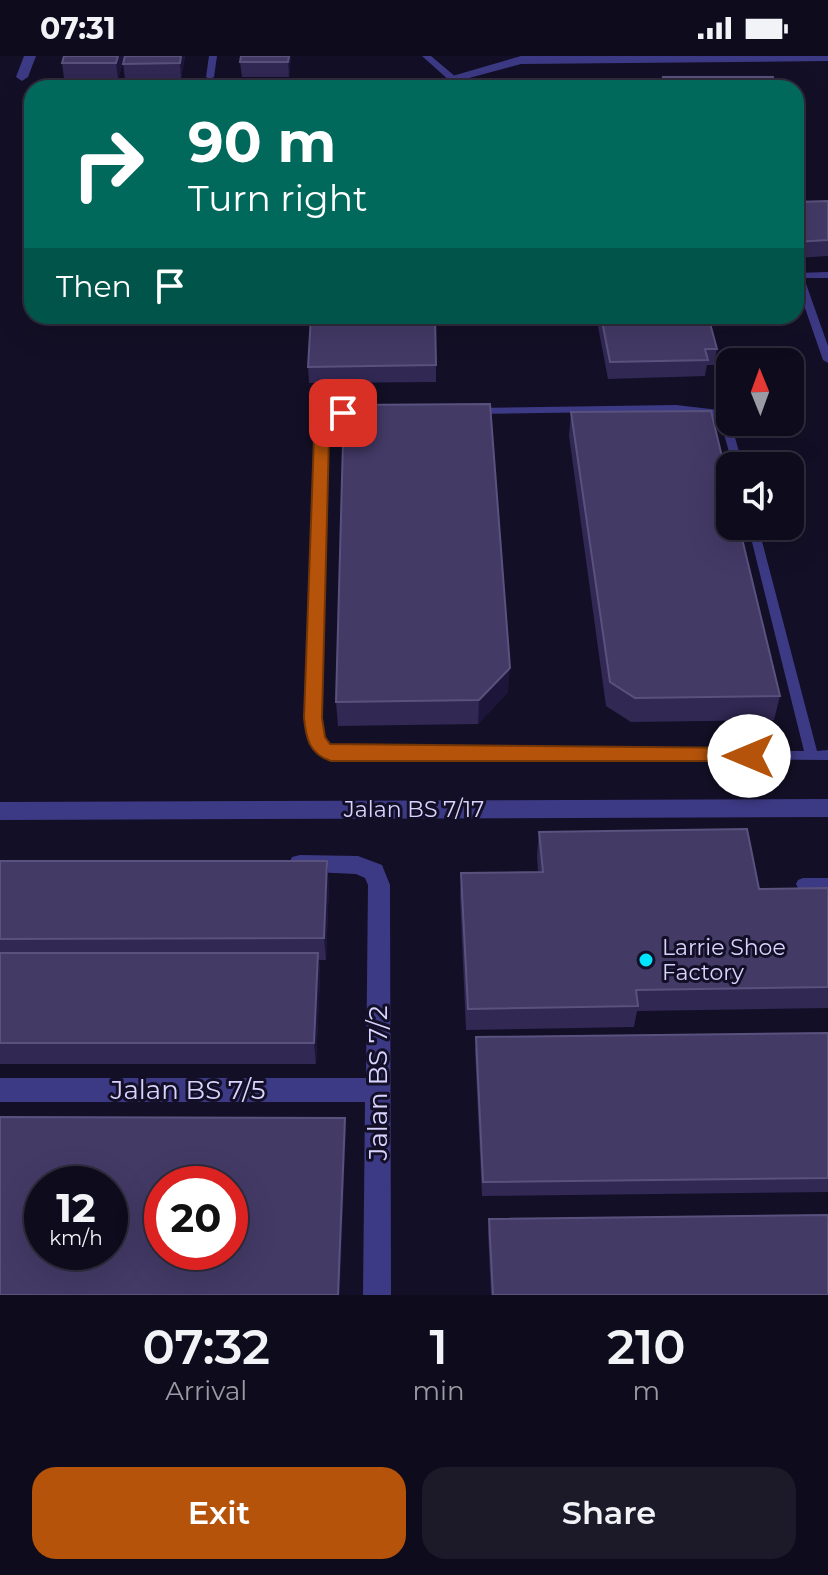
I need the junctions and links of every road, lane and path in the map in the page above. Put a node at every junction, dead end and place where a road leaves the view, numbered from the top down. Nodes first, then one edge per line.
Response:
1 (30, 56) edge
2 (213, 56) edge
3 (426, 56) edge
4 (828, 57) edge
5 (22, 77) dead end
6 (210, 77) dead end
7 (454, 80) joint
8 (804, 275) edge
9 (828, 275) edge
10 (804, 292) edge
11 (828, 360) edge
12 (465, 411) edge
13 (374, 412) edge
14 (734, 452) edge
15 (757, 540) edge
16 (828, 755) edge
17 (812, 756) junction
18 (828, 808) edge
19 (0, 811) edge
20 (275, 864) edge
21 (803, 884) dead end
22 (828, 884) edge
23 (0, 1090) edge
24 (377, 1090) junction
25 (377, 1295) edge

1 - 5 street
2 - 6 lane
3 - 7 lane
4 - 7 street
8 - 9 lane
10 - 11 lane
12 - 14 lane
13 - 17 lane
15 - 17 lane
16 - 17 lane
18 - 19 street, Jalan BS 7/17
20 - 24 street, Jalan BS 7/2
21 - 22 lane
23 - 24 street, Jalan BS 7/5
24 - 25 street, Jalan BS 7/2

